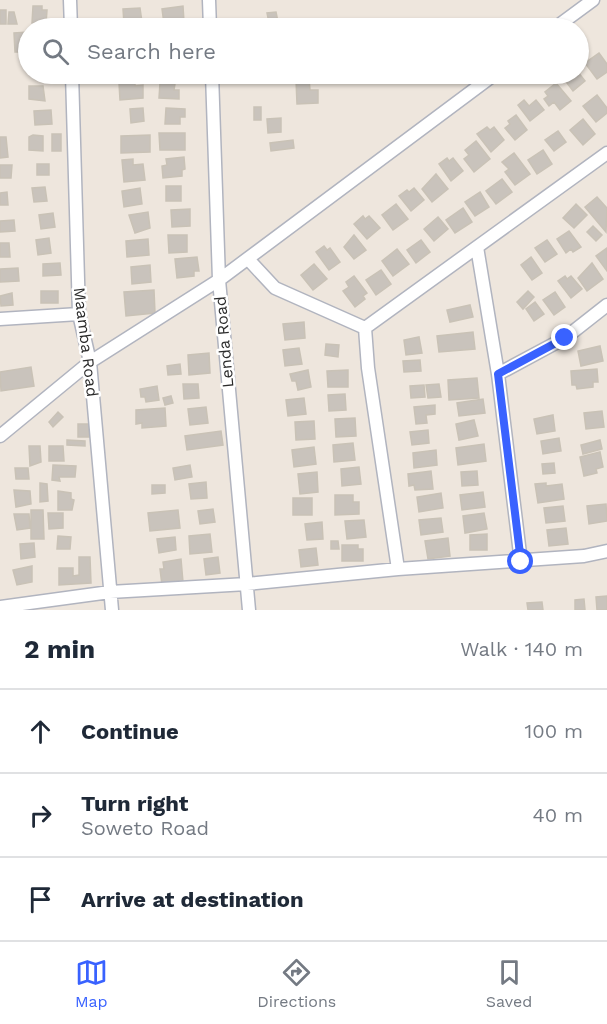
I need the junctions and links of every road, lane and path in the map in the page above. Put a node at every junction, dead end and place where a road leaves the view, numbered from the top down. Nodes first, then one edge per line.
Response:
1 (70, 0) edge
2 (210, 0) edge
3 (593, 0) edge
4 (71, 18) edge
5 (210, 18) edge
6 (569, 18) edge
7 (72, 84) edge
8 (212, 84) edge
9 (482, 84) edge
10 (607, 153) edge
11 (477, 247) junction
12 (248, 259) junction
13 (219, 280) junction
14 (607, 304) edge
15 (79, 314) junction
16 (0, 319) edge
17 (365, 328) junction
18 (90, 362) junction
19 (498, 374) junction
20 (0, 436) edge
21 (607, 551) edge
22 (521, 562) junction
23 (398, 569) junction
24 (247, 584) junction
25 (110, 592) junction
26 (0, 607) edge
27 (112, 610) edge
28 (249, 610) edge

1 - 4 street
2 - 5 street
3 - 6 street
7 - 15 street, Maamba Road
8 - 13 street, Lenda Road
9 - 12 street
10 - 11 street
11 - 17 street
11 - 19 street
12 - 13 street
12 - 17 street
13 - 18 street
13 - 24 street, Lenda Road
14 - 19 street
15 - 16 street
15 - 18 street, Maamba Road
17 - 23 street
18 - 20 street
18 - 25 street, Maamba Road
19 - 22 street
21 - 22 street
22 - 23 street
23 - 24 street
24 - 25 street
24 - 28 street, Lenda Road
25 - 26 street
25 - 27 street, Maamba Road

